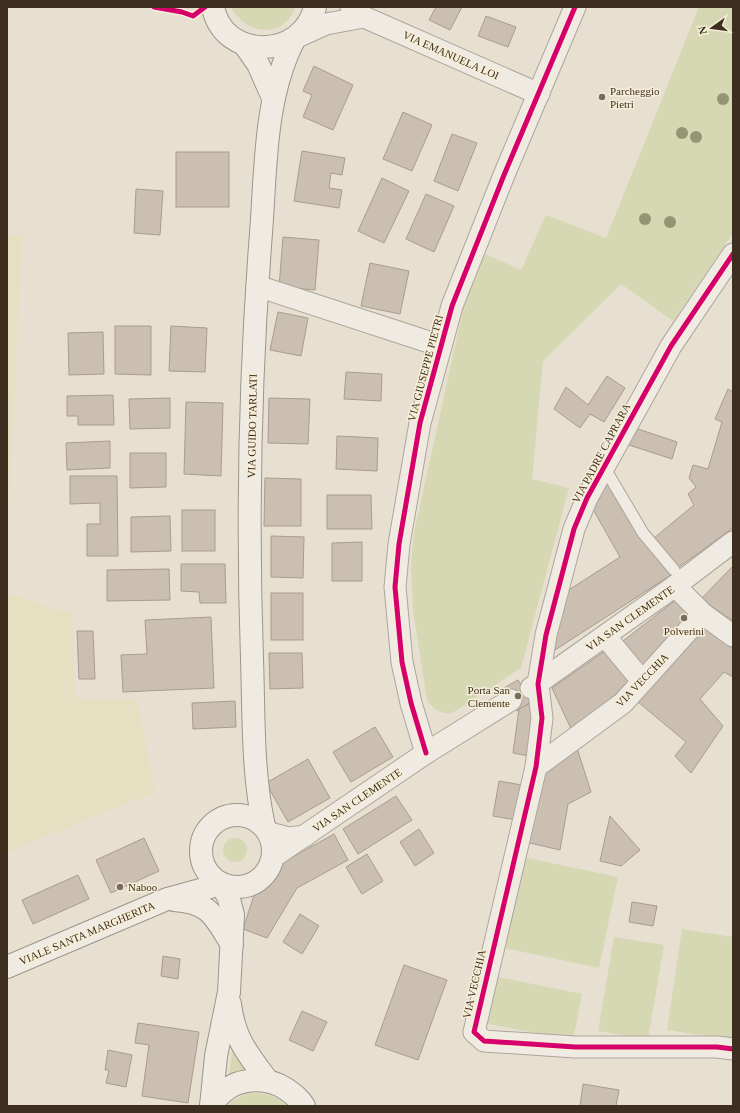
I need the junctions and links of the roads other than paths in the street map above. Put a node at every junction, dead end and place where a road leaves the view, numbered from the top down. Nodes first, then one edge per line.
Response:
1 (315, 7) edge
2 (575, 7) edge
3 (211, 9) edge
4 (358, 12) edge
5 (295, 38) junction
6 (244, 44) junction
7 (539, 94) junction
8 (273, 98) junction
9 (733, 254) edge
10 (257, 286) junction
11 (441, 346) junction
12 (604, 467) junction
13 (733, 542) edge
14 (675, 578) junction
15 (703, 614) junction
16 (605, 636) junction
17 (733, 636) edge
18 (642, 681) junction
19 (525, 692) junction
20 (426, 753) junction
21 (256, 754) junction
22 (536, 767) junction
23 (229, 815) junction
24 (266, 830) junction
25 (305, 836) junction
26 (201, 856) junction
27 (273, 857) junction
28 (222, 884) junction
29 (252, 884) junction
30 (167, 899) junction
31 (232, 945) junction
32 (7, 967) edge
33 (228, 992) junction
34 (733, 1050) edge
35 (267, 1080) junction
36 (211, 1106) edge
37 (304, 1106) edge

1 - 5 main road
2 - 7 street, VIA GIUSEPPE PIETRI
3 - 6 main road
4 - 5 street
4 - 7 street, VIA EMANUELA LOI
5 - 6 main road
5 - 8 main road, VIA GUIDO TARLATI
6 - 8 main road
7 - 11 street, VIA GIUSEPPE PIETRI
8 - 10 main road, VIA GUIDO TARLATI
9 - 12 street, VIA PADRE CAPRARA
10 - 11 street
10 - 21 main road, VIA GUIDO TARLATI
11 - 20 street, VIA GIUSEPPE PIETRI
12 - 14 lane
12 - 19 street, VIA PADRE CAPRARA
13 - 14 street, VIA SAN CLEMENTE
14 - 15 street
14 - 16 street, VIA SAN CLEMENTE
15 - 17 street
15 - 18 street, VIA VECCHIA
16 - 18 street
16 - 19 street, VIA SAN CLEMENTE
18 - 22 street, VIA VECCHIA
19 - 20 street, VIA SAN CLEMENTE
19 - 22 street, VIA VECCHIA
20 - 25 street, VIA SAN CLEMENTE
21 - 23 main road, VIA GUIDO TARLATI
21 - 24 main road, VIA GUIDO TARLATI
22 - 34 street, VIA VECCHIA
23 - 24 main road
23 - 26 main road, VIALE SANTA MARGHERITA
24 - 25 street
24 - 27 main road
25 - 27 street
26 - 28 main road
26 - 30 main road, VIALE SANTA MARGHERITA
27 - 29 main road
28 - 29 main road, VIALE SANTA MARGHERITA
28 - 30 main road, VIALE SANTA MARGHERITA
28 - 31 main road
29 - 31 main road
30 - 31 main road, VIALE SANTA MARGHERITA
30 - 32 main road, VIALE SANTA MARGHERITA
31 - 33 main road
33 - 35 main road
33 - 36 main road
35 - 36 main road
35 - 37 main road

